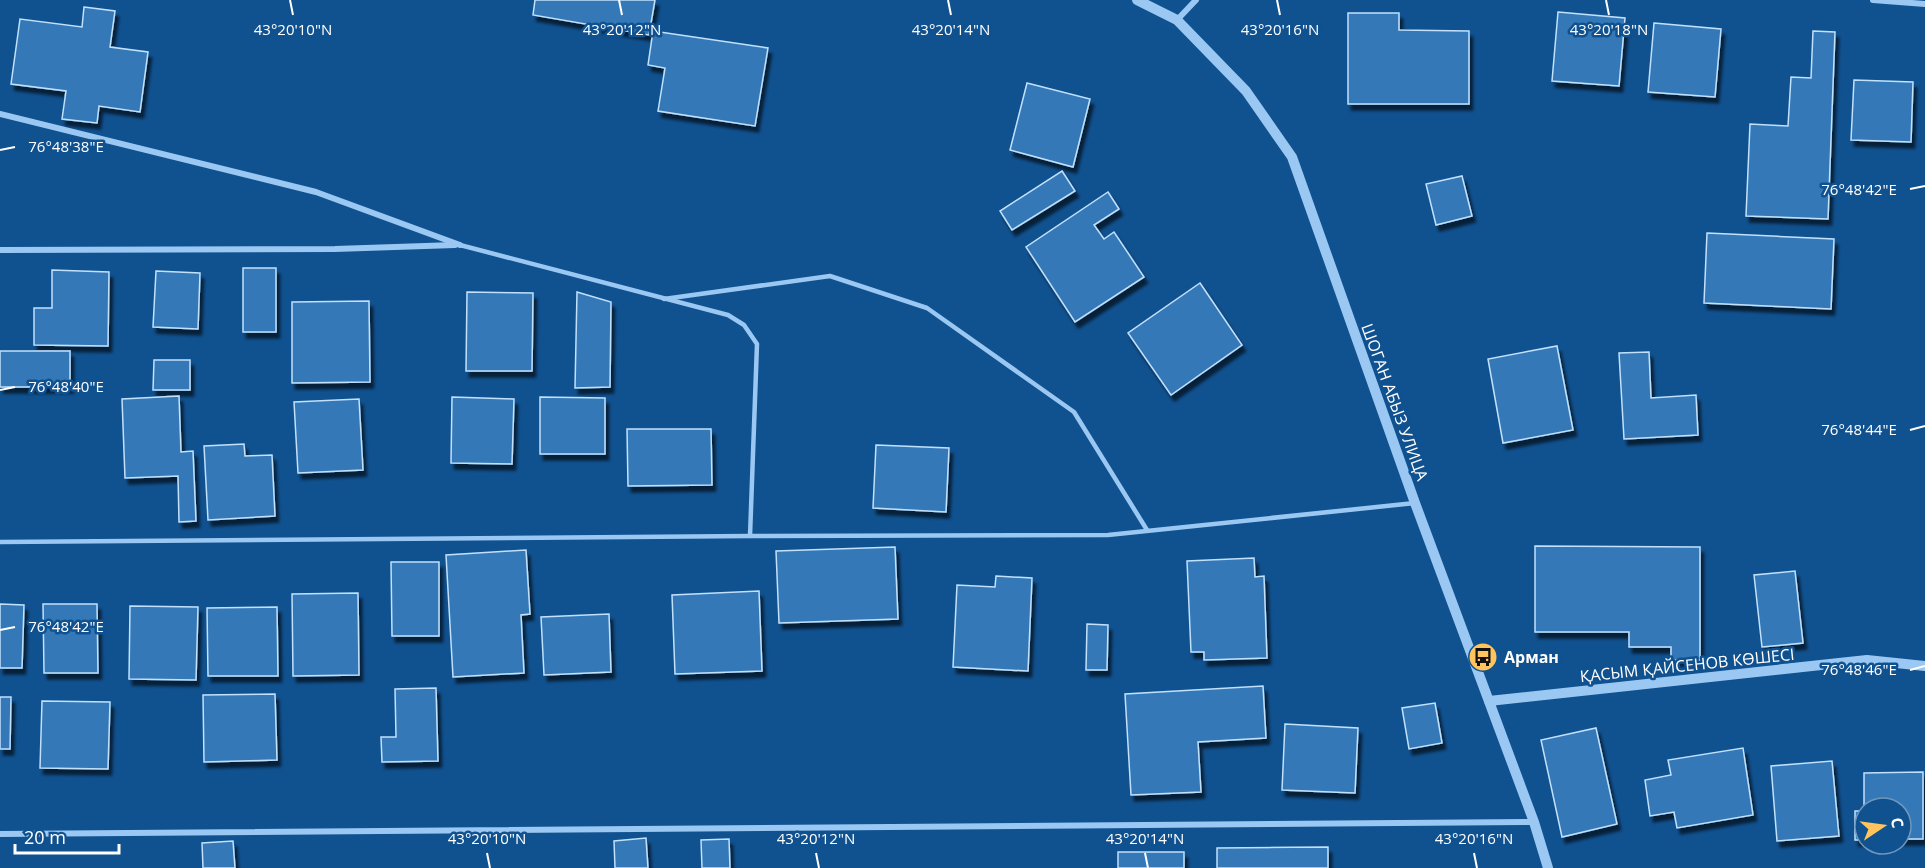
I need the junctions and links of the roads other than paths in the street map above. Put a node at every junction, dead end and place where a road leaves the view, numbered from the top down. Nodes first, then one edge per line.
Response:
1 (1137, 0) edge
2 (1196, 0) edge
3 (1873, 0) edge
4 (1925, 4) edge
5 (1177, 20) junction
6 (0, 114) edge
7 (460, 244) junction
8 (0, 250) edge
9 (664, 298) junction
10 (1415, 503) junction
11 (1147, 531) junction
12 (750, 536) junction
13 (0, 542) edge
14 (1925, 666) edge
15 (1489, 701) junction
16 (1534, 822) junction
17 (0, 834) edge
18 (1548, 868) edge

1 - 5 street, ШОГАН АБЫЗ УЛИЦА
2 - 5 street
3 - 4 street
5 - 10 street, ШОГАН АБЫЗ УЛИЦА
6 - 7 street
7 - 8 street
7 - 9 lane
9 - 11 lane
9 - 12 lane
10 - 11 lane
10 - 15 street, ШОГАН АБЫЗ УЛИЦА
11 - 12 lane
12 - 13 lane
14 - 15 street, ҚАСЫМ ҚАЙСЕНОВ КӨШЕСІ
15 - 16 street, ШОГАН АБЫЗ УЛИЦА
16 - 17 street
16 - 18 street, ШОГАН АБЫЗ УЛИЦА

